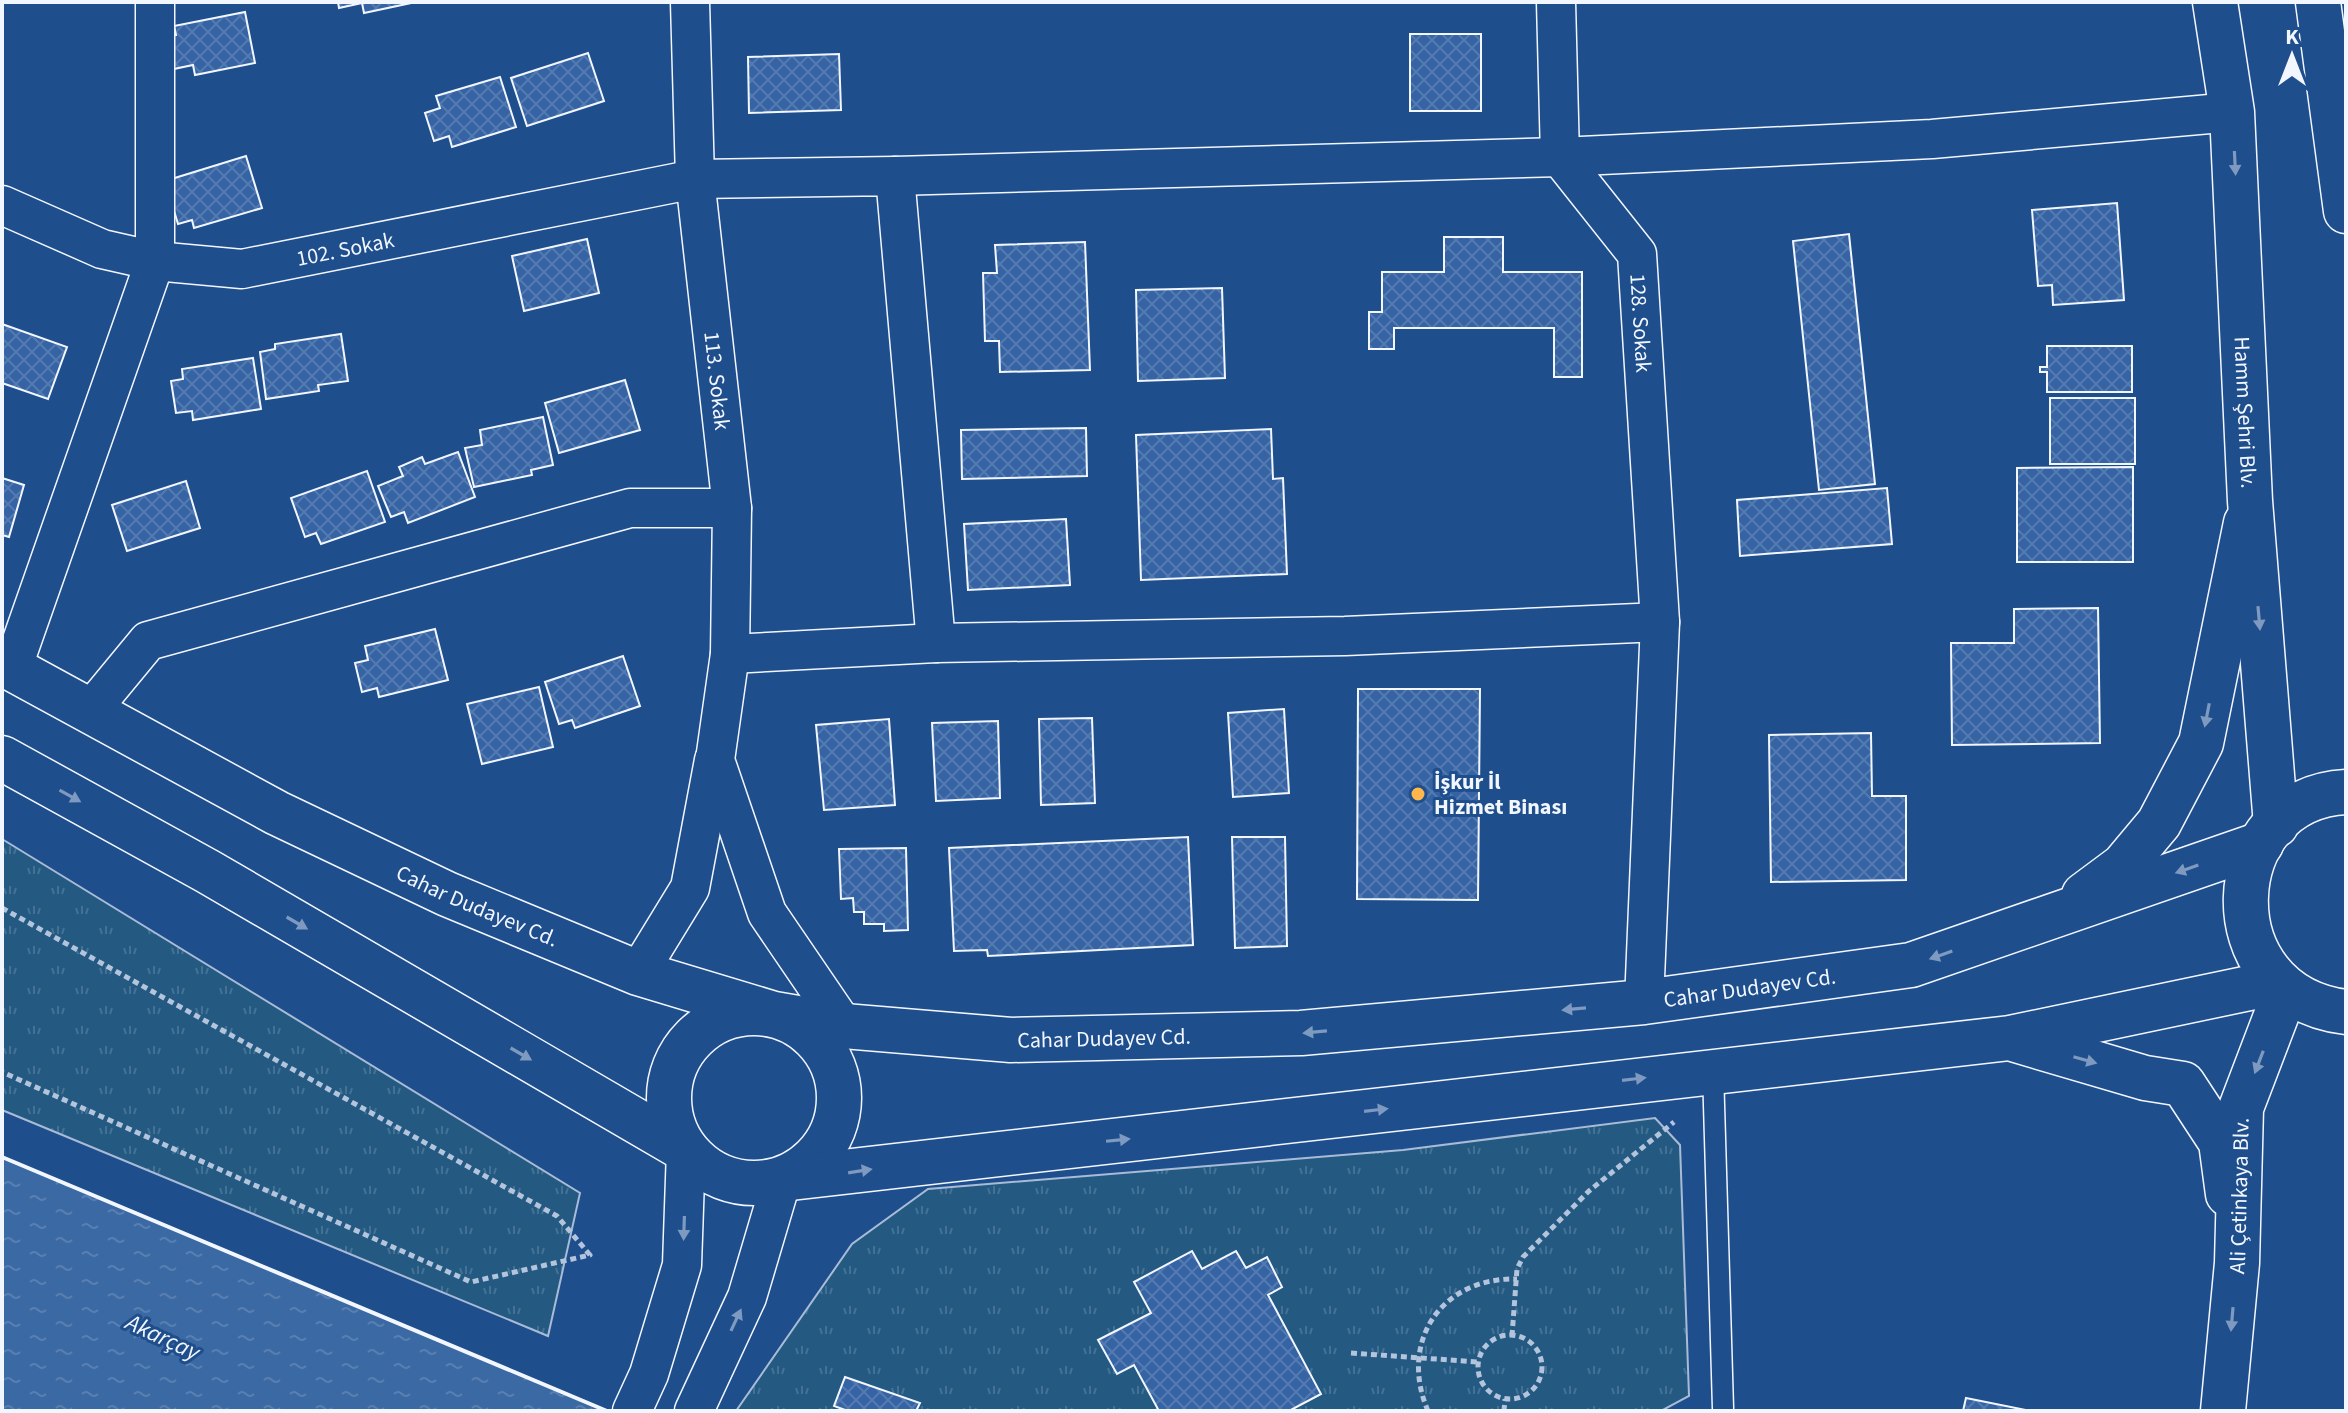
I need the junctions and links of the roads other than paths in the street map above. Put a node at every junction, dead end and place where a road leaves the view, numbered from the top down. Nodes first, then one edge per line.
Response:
1 (155, 2) edge
2 (690, 2) edge
3 (1556, 2) edge
4 (2215, 2) edge
5 (2318, 2) edge
6 (2232, 112) junction
7 (1560, 157) junction
8 (895, 176) junction
9 (695, 179) junction
10 (2, 205) edge
11 (2346, 211) edge
12 (155, 261) junction
13 (2250, 501) junction
14 (732, 508) junction
15 (1660, 622) junction
16 (936, 643) junction
17 (730, 654) junction
18 (7, 666) edge
19 (91, 710) junction
20 (2, 758) edge
21 (715, 760) junction
22 (2346, 792) edge
23 (2268, 834) junction
24 (2057, 914) junction
25 (638, 973) junction
26 (2282, 986) junction
27 (1644, 1002) junction
28 (2346, 1012) edge
29 (774, 1014) junction
30 (844, 1026) junction
31 (2010, 1038) junction
32 (1694, 1073) junction
33 (686, 1150) junction
34 (782, 1179) junction
35 (2237, 1263) junction
36 (699, 1401) edge
37 (1723, 1408) dead end
38 (632, 1411) edge
39 (2223, 1411) edge

1 - 12 street
2 - 9 street, 113. Sokak
3 - 7 street
4 - 6 main road, Hamm Şehri Blv.
5 - 11 main road
6 - 7 street, 102. Sokak
6 -> 13 main road, Hamm Şehri Blv.
7 - 8 street, 102. Sokak
7 - 15 street, 128. Sokak
8 - 9 street, 102. Sokak
8 - 16 street
9 - 12 street, 102. Sokak
9 - 14 street, 113. Sokak
10 - 12 street, 102. Sokak
12 - 18 street
13 -> 23 main road, Hamm Şehri Blv.
13 -> 24 main road
14 - 17 street, 113. Sokak
14 - 19 street
15 - 16 street
15 - 27 street, 128. Sokak
16 - 17 street
17 - 21 street, 113. Sokak
18 - 19 main road, Cahar Dudayev Cd.
19 - 25 main road, Cahar Dudayev Cd.
20 -> 33 main road
21 - 25 street, 113. Sokak
21 - 30 street, 113. Sokak
22 - 23 main road, Cahar Dudayev Cd.
23 -> 24 main road, Cahar Dudayev Cd.
23 - 26 main road
24 -> 27 main road, Cahar Dudayev Cd.
25 - 29 main road, Cahar Dudayev Cd.
26 - 28 main road
26 - 31 main road
26 -> 35 main road, Ali Çetinkaya Blv.
27 -> 30 main road, Cahar Dudayev Cd.
29 - 30 main road, Cahar Dudayev Cd.
29 - 33 main road
29 - 34 main road
31 - 32 main road
31 -> 35 main road
34 -> 32 main road
32 - 37 lane
33 - 34 main road
33 -> 38 street
36 -> 34 street
35 -> 39 main road, Ali Çetinkaya Blv.

